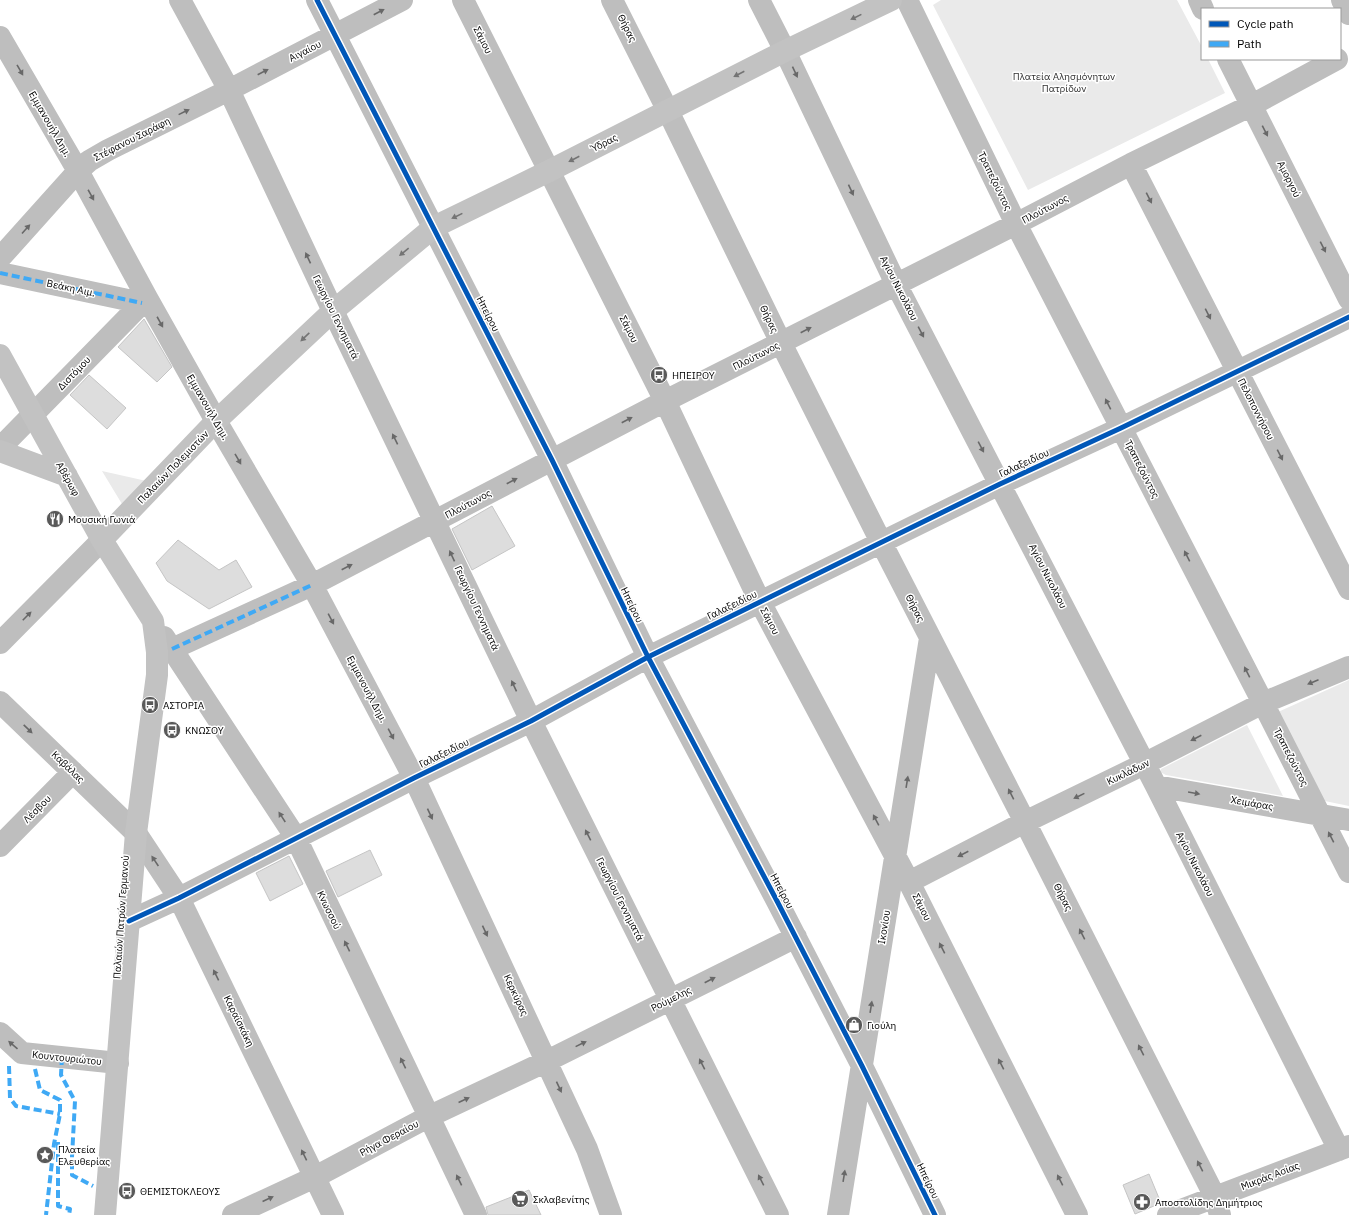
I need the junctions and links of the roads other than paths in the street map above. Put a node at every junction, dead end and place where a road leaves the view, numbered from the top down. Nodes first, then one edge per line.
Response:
1 (180, 0) edge
2 (318, 0) edge
3 (402, 0) edge
4 (463, 0) edge
5 (612, 0) edge
6 (759, 0) edge
7 (891, 0) edge
8 (907, 0) edge
9 (1342, 0) edge
10 (1349, 14) edge
11 (336, 35) junction
12 (0, 37) edge
13 (785, 51) junction
14 (1229, 60) edge
15 (1335, 60) edge
16 (229, 90) junction
17 (1252, 105) junction
18 (668, 111) junction
19 (1131, 164) junction
20 (78, 171) junction
21 (549, 171) junction
22 (1016, 224) junction
23 (434, 228) junction
24 (0, 258) edge
25 (0, 273) edge
26 (896, 284) junction
27 (1349, 299) edge
28 (144, 300) junction
29 (333, 310) junction
30 (1349, 317) edge
31 (781, 343) junction
32 (0, 355) edge
33 (1237, 372) junction
34 (665, 401) junction
35 (33, 415) junction
36 (216, 421) junction
37 (1121, 428) junction
38 (0, 450) edge
39 (552, 460) junction
40 (67, 476) junction
41 (1000, 484) junction
42 (436, 521) junction
43 (102, 540) junction
44 (881, 542) junction
45 (312, 585) junction
46 (1349, 590) edge
47 (760, 602) junction
48 (153, 621) junction
49 (930, 638) junction
50 (0, 643) edge
51 (172, 649) junction
52 (648, 657) junction
53 (1349, 667) edge
54 (0, 702) edge
55 (1263, 702) junction
56 (531, 721) junction
57 (1144, 764) junction
58 (74, 772) junction
59 (414, 778) junction
60 (1156, 786) junction
61 (1320, 815) junction
62 (1349, 820) edge
63 (1025, 822) junction
64 (136, 833) junction
65 (296, 838) junction
66 (0, 846) edge
67 (895, 856) junction
68 (1349, 872) edge
69 (909, 882) junction
70 (179, 898) junction
71 (129, 921) junction
72 (796, 937) junction
73 (670, 1000) junction
74 (0, 1033) edge
75 (547, 1061) junction
76 (118, 1063) junction
77 (862, 1066) junction
78 (428, 1117) junction
79 (1344, 1148) edge
80 (315, 1178) junction
81 (1218, 1206) edge
82 (105, 1215) edge
83 (233, 1215) edge
84 (333, 1215) edge
85 (476, 1215) edge
86 (611, 1215) edge
87 (778, 1215) edge
88 (838, 1215) edge
89 (935, 1215) edge
90 (1077, 1215) edge
91 (1168, 1215) edge

1 - 16 street, Γεωργίου Γεννηματά
2 - 11 street, Ηπείρου
11 -> 3 street, Αιγαίου
4 - 21 street, Σάμου
5 - 18 street, Θήρας
6 - 13 street, Αγίου Νικολάου
7 -> 13 street, Ύδρας
8 - 22 street, Τραπεζούντος
9 - 10 street
16 -> 11 street, Αιγαίου
11 - 23 street, Ηπείρου
12 -> 20 street, Εμμανουήλ Δημ.
13 -> 18 street, Ύδρας
13 -> 26 street, Αγίου Νικολάου
14 - 17 street, Αμοργού
15 - 17 street, Πλούτωνος
20 -> 16 street, Στέφανου Σαράφη
29 -> 16 street, Γεωργίου Γεννηματά
17 - 19 street, Πλούτωνος
17 -> 27 street, Αμοργού
18 -> 21 street, Ύδρας
18 - 31 street, Θήρας
19 - 22 street, Πλούτωνος
19 -> 33 street, Πελοποννήσου
24 -> 20 street, Στέφανου Σαράφη
20 -> 28 street, Εμμανουήλ Δημ.
21 -> 23 street, Ύδρας
21 - 34 street, Σάμου
22 - 26 street, Πλούτωνος
37 -> 22 street, Τραπεζούντος
23 -> 29 street, Ύδρας
23 - 39 street, Ηπείρου
25 - 28 street, Βεάκη Αιμ.
31 -> 26 street, Πλούτωνος
26 -> 41 street, Αγίου Νικολάου
28 - 35 street, Διστόμου
28 -> 36 street, Εμμανουήλ Δημ.
29 -> 36 street, Παλαιών Πολεμιστών
42 -> 29 street, Γεωργίου Γεννηματά
30 - 33 street, Γαλαξειδίου
31 - 34 street, Πλούτωνος
31 - 44 street, Θήρας
32 - 35 street, Αβέρωφ
33 - 37 street, Γαλαξειδίου
33 -> 46 street, Πελοποννήσου
39 -> 34 street, Πλούτωνος
34 - 47 street, Σάμου
35 - 38 street, Διστόμου
35 - 40 street, Αβέρωφ
36 - 43 street, Παλαιών Πολεμιστών
36 -> 45 street, Εμμανουήλ Δημ.
37 - 41 street, Γαλαξειδίου
55 -> 37 street, Τραπεζούντος
38 - 40 street
42 -> 39 street, Πλούτωνος
39 - 52 street, Ηπείρου
40 - 43 street, Αβέρωφ
41 - 44 street, Γαλαξειδίου
41 - 57 street, Αγίου Νικολάου
45 -> 42 street, Πλούτωνος
56 -> 42 street, Γεωργίου Γεννηματά
43 - 48 street, Αβέρωφ
50 -> 43 street, Παλαιών Πολεμιστών
44 - 47 street, Γαλαξειδίου
44 - 49 street, Θήρας
45 - 51 street, Πλούτωνος
45 -> 59 street, Εμμανουήλ Δημ.
47 - 52 street, Γαλαξειδίου
67 -> 47 street, Σάμου
48 - 51 street, Κνωσσού
48 - 64 street, Παλαιών Πατρών Γερμανού
63 -> 49 street, Θήρας
67 -> 49 street, Ικονίου
65 -> 51 street, Κνωσσού
52 - 56 street, Γαλαξειδίου
52 - 72 street, Ηπείρου
53 -> 55 street, Κυκλάδων
54 -> 58 street, Καβάλας
55 -> 57 street, Κυκλάδων
55 - 61 street, Τραπεζούντος
56 - 59 street, Γαλαξειδίου
73 -> 56 street, Γεωργίου Γεννηματά
57 - 60 street, Αγίου Νικολάου
57 -> 63 street, Κυκλάδων
58 - 64 street, Καβάλας
58 - 66 street, Λέσβου
59 - 65 street, Γαλαξειδίου
59 -> 75 street, Κερκύρας
60 -> 61 street, Χειμάρας
60 - 79 street, Αγίου Νικολάου
61 - 62 street, Χειμάρας
68 -> 61 street, Τραπεζούντος
63 -> 69 street, Κυκλάδων
81 -> 63 street, Θήρας
70 -> 64 street, Καραϊσκάκη
64 - 71 street, Παλαιών Πατρών Γερμανού
65 - 70 street, Γαλαξειδίου
78 -> 65 street, Κνωσσού
67 - 69 street, Σάμου
77 -> 67 street, Ικονίου
90 -> 69 street, Σάμου
70 - 71 street, Γαλαξειδίου
80 -> 70 street, Καραϊσκάκη
71 - 76 street, Παλαιών Πατρών Γερμανού
73 -> 72 street, Ρούμελης
72 - 77 street, Ηπείρου
75 -> 73 street, Ρούμελης
87 -> 73 street, Γεωργίου Γεννηματά
76 -> 74 street, Κουντουριώτου
78 -> 75 street, Ρήγα Φεραίου
75 -> 86 street, Κερκύρας
76 - 82 street, Παλαιών Πατρών Γερμανού
88 -> 77 street, Ικονίου
77 - 89 street, Ηπείρου
78 - 80 street, Ρήγα Φεραίου
85 -> 78 street, Κνωσσού
79 - 81 street, Μικράς Ασίας
83 -> 80 street, Ρήγα Φεραίου
80 - 84 street, Καραϊσκάκη
81 - 91 street, Μικράς Ασίας

